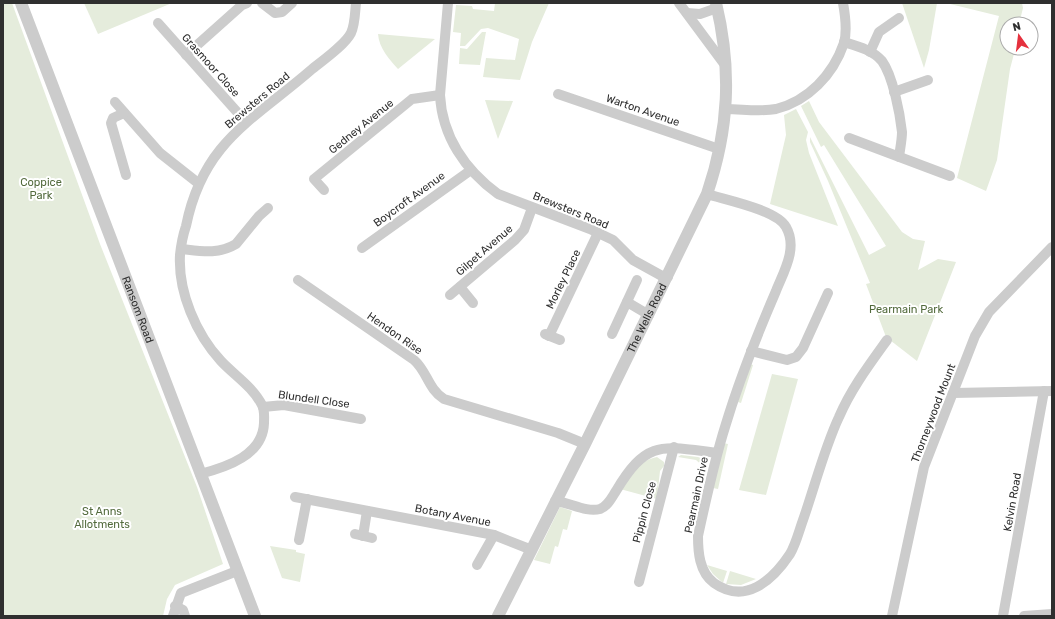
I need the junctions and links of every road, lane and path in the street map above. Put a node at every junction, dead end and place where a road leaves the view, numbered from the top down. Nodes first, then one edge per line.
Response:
1 (21, 3) edge
2 (247, 3) edge
3 (262, 3) edge
4 (292, 3) edge
5 (356, 3) edge
6 (448, 3) edge
7 (679, 3) edge
8 (843, 3) edge
9 (716, 5) edge
10 (687, 13) junction
11 (158, 23) dead end
12 (895, 23) dead end
13 (844, 42) junction
14 (870, 52) junction
15 (186, 55) junction
16 (725, 65) junction
17 (928, 80) dead end
18 (894, 92) junction
19 (440, 94) junction
20 (558, 94) dead end
21 (115, 102) dead end
22 (726, 109) junction
23 (124, 114) junction
24 (246, 122) junction
25 (849, 138) dead end
26 (719, 149) junction
27 (899, 157) junction
28 (471, 170) junction
29 (126, 174) dead end
30 (950, 176) dead end
31 (198, 183) junction
32 (324, 190) dead end
33 (707, 194) junction
34 (268, 208) dead end
35 (532, 208) junction
36 (598, 233) junction
37 (1052, 247) edge
38 (362, 248) dead end
39 (181, 249) junction
40 (668, 277) junction
41 (298, 280) dead end
42 (637, 280) dead end
43 (460, 287) junction
44 (828, 293) dead end
45 (450, 295) dead end
46 (627, 302) junction
47 (473, 304) dead end
48 (649, 315) junction
49 (612, 334) dead end
50 (560, 340) dead end
51 (888, 340) dead end
52 (751, 351) junction
53 (1048, 391) edge
54 (953, 393) junction
55 (263, 407) junction
56 (361, 419) dead end
57 (585, 444) junction
58 (674, 447) junction
59 (717, 453) junction
60 (200, 474) junction
61 (295, 497) dead end
62 (306, 499) junction
63 (555, 501) junction
64 (367, 511) junction
65 (494, 535) junction
66 (363, 536) dead end
67 (299, 540) dead end
68 (532, 550) junction
69 (477, 565) dead end
70 (237, 571) junction
71 (638, 582) dead end
72 (174, 611) edge
73 (1052, 614) edge
74 (185, 616) edge
75 (254, 616) edge
76 (501, 616) edge
77 (892, 616) edge
78 (1003, 616) edge
79 (1024, 616) edge

1 - 60 street, Ransom Road
2 - 15 street
3 - 4 street
5 - 24 street, Brewsters Road
6 - 19 street, Brewsters Road
7 - 10 street
8 - 13 street
9 - 10 street
9 - 16 street, The Wells Road
10 - 16 street
11 - 15 street, Grasmoor Close
12 - 14 street
13 - 14 street
13 - 22 street
14 - 18 street
15 - 24 street, Grasmoor Close
16 - 22 street, The Wells Road
17 - 18 street
18 - 27 street
19 - 28 street, Brewsters Road
19 - 32 street, Gedney Avenue
20 - 26 street, Warton Avenue
21 - 23 street
22 - 26 street, The Wells Road
23 - 29 street
23 - 31 street
24 - 31 street, Brewsters Road
25 - 27 street
26 - 33 street, The Wells Road
27 - 30 street
28 - 35 street, Brewsters Road
28 - 38 street, Boycroft Avenue
31 - 39 street, Brewsters Road
33 - 40 street, The Wells Road
33 - 52 street, Pearmain Drive
34 - 39 street
35 - 36 street, Brewsters Road
35 - 43 street, Gilpet Avenue
36 - 40 street, Brewsters Road
36 - 50 street, Morley Place
37 - 54 street, Thorneywood Mount
39 - 55 street, Brewsters Road
40 - 48 street, The Wells Road
41 - 57 street, Hendon Rise
42 - 46 street
43 - 45 street, Gilpet Avenue
43 - 47 street, Gilpet Avenue
44 - 52 street
46 - 48 street
46 - 49 street
48 - 57 street, The Wells Road
51 - 59 street, Pearmain Drive
52 - 59 street, Pearmain Drive
53 - 54 street
53 - 78 street, Kelvin Road
54 - 77 street, Thorneywood Mount
55 - 56 street, Blundell Close
55 - 60 street
57 - 63 street, The Wells Road
58 - 59 street
58 - 63 street
58 - 71 street, Pippin Close
60 - 70 street, Ransom Road
61 - 62 street, Botany Avenue
62 - 64 street, Botany Avenue
62 - 67 street
63 - 68 street, The Wells Road
64 - 65 street, Botany Avenue
64 - 66 street
65 - 68 street, Botany Avenue
65 - 69 street
68 - 76 street, The Wells Road
70 - 72 street
70 - 75 street, Ransom Road
72 - 74 street
73 - 79 street

